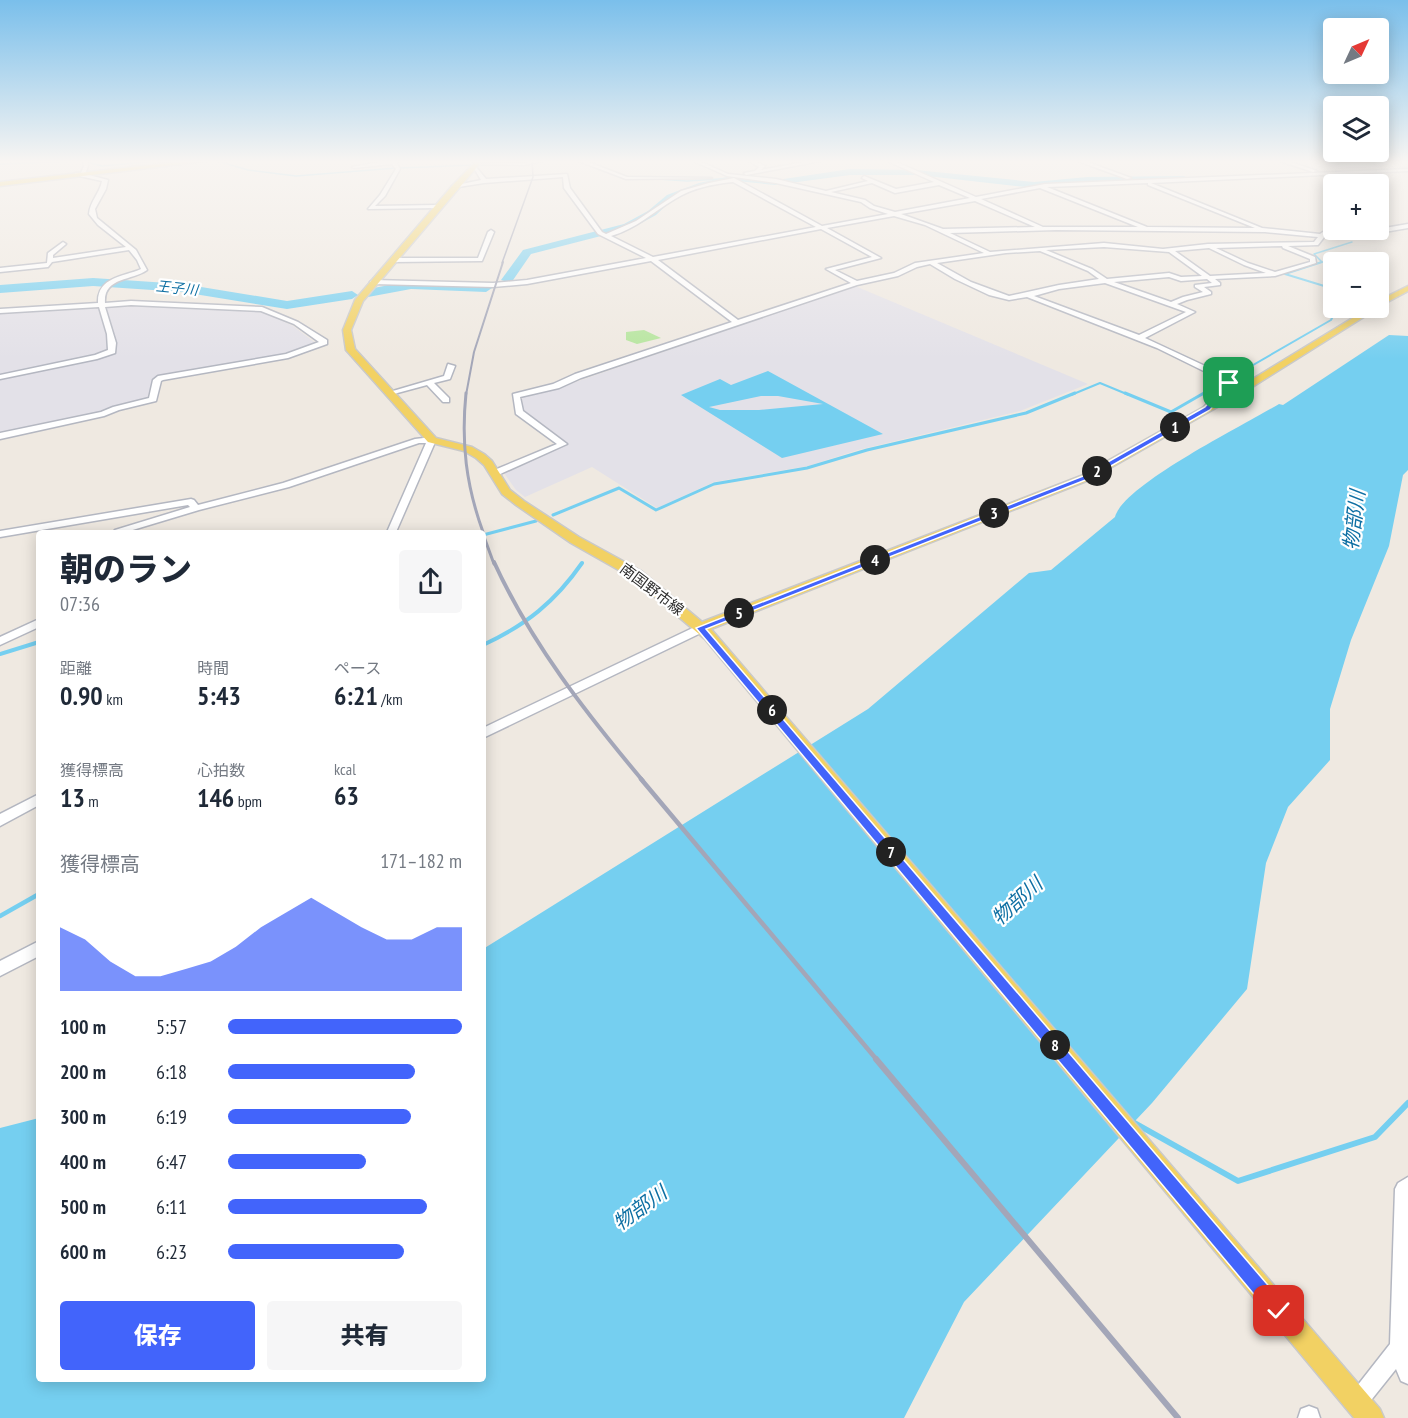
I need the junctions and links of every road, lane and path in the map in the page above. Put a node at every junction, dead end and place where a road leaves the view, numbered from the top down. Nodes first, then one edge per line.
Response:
1 (104, 226) edge
2 (421, 226) edge
3 (596, 226) edge
4 (632, 226) edge
5 (827, 226) edge
6 (930, 226) edge
7 (1039, 226) edge
8 (1145, 226) edge
9 (1255, 226) edge
10 (1406, 226) edge
11 (823, 227) junction
12 (1043, 228) junction
13 (1098, 230) junction
14 (1155, 230) junction
15 (1265, 230) junction
16 (943, 231) junction
17 (491, 232) dead end
18 (604, 236) junction
19 (1321, 236) junction
20 (63, 244) dead end
21 (1281, 245) junction
22 (1112, 246) junction
23 (1208, 246) junction
24 (129, 248) junction
25 (1190, 249) junction
26 (1042, 250) junction
27 (1171, 251) junction
28 (987, 253) junction
29 (653, 259) junction
30 (393, 260) junction
31 (931, 262) junction
32 (48, 265) junction
33 (0, 270) edge
34 (1276, 274) junction
35 (1208, 277) junction
36 (1106, 281) junction
37 (373, 282) junction
38 (856, 284) junction
39 (1408, 288) edge
40 (1026, 295) junction
41 (1389, 299) edge
42 (102, 304) junction
43 (1171, 305) junction
44 (0, 311) edge
45 (1357, 318) edge
46 (737, 323) junction
47 (1139, 338) junction
48 (451, 366) dead end
49 (0, 377) edge
50 (428, 382) junction
51 (390, 393) junction
52 (446, 400) dead end
53 (1207, 408) junction
54 (0, 436) edge
55 (432, 440) junction
56 (495, 473) junction
57 (195, 508) junction
58 (124, 530) edge
59 (393, 530) edge
60 (0, 534) edge
61 (36, 623) edge
62 (705, 632) junction
63 (0, 641) edge
64 (486, 732) edge
65 (36, 801) edge
66 (0, 820) edge
67 (36, 950) edge
68 (0, 969) edge
69 (1408, 1186) edge
70 (1400, 1348) junction
71 (1408, 1374) edge
72 (1364, 1410) edge

1 - 24 street
2 - 30 main road
3 - 18 street
4 - 18 street
5 - 11 street
6 - 16 street
7 - 12 street
8 - 14 street
9 - 15 street
10 - 19 street
11 - 29 street
11 - 38 street
12 - 13 street
12 - 16 street
13 - 14 street
13 - 22 street
14 - 15 street
14 - 25 street
15 - 19 street
16 - 28 street
17 - 30 street
18 - 29 street
19 - 21 street
20 - 32 street
21 - 23 street
21 - 34 street
22 - 26 street
22 - 27 street
23 - 25 street
23 - 34 street
24 - 32 street
24 - 42 street
25 - 27 street
26 - 28 street
26 - 36 street
27 - 35 street
28 - 31 street
29 - 37 street
29 - 46 street
30 - 37 main road
31 - 38 street
31 - 40 street
32 - 33 street
34 - 35 street
35 - 36 street
35 - 43 street
36 - 40 street
36 - 43 street
37 - 51 main road
38 - 46 street
39 - 41 main road
40 - 47 street
42 - 44 street
42 - 49 street
42 - 54 street
43 - 47 street
45 - 53 main road
46 - 56 street
47 - 53 street
48 - 50 street
50 - 51 street
50 - 52 street
51 - 55 main road
53 - 62 main road
55 - 56 main road, 南国野市線
55 - 57 street
55 - 59 street
56 - 62 main road, 南国野市線
57 - 58 street
57 - 60 street
61 - 63 street
62 - 64 street
62 - 72 main road, 南国野市線
65 - 66 street
67 - 68 street
69 - 70 street
70 - 71 street
70 - 72 street

